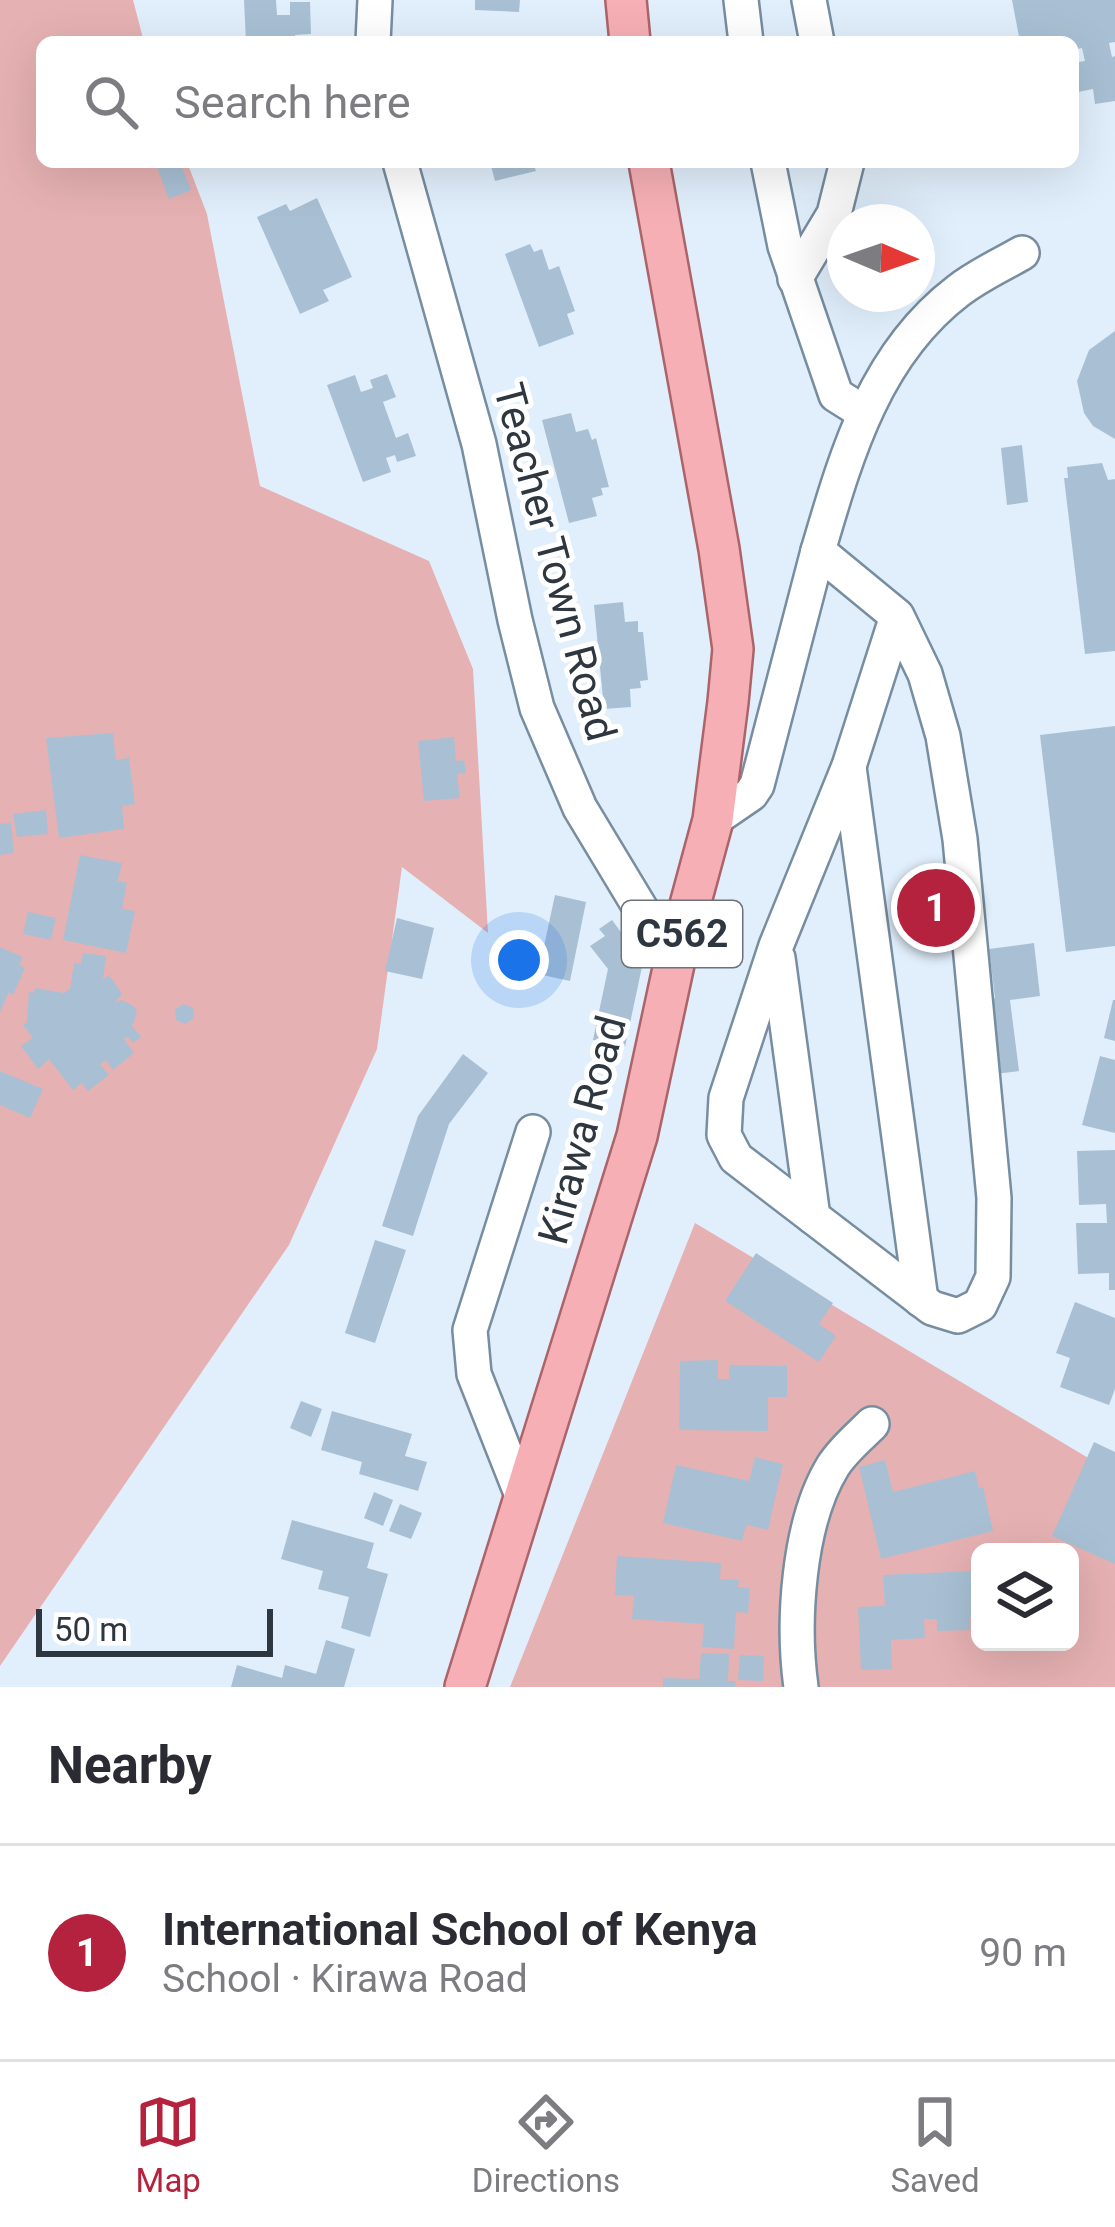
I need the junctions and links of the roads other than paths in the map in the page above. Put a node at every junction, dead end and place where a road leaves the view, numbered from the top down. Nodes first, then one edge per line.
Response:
1 (375, 0) edge
2 (626, 0) edge
3 (741, 0) edge
4 (809, 0) edge
5 (373, 36) edge
6 (629, 36) edge
7 (745, 36) edge
8 (816, 36) edge
9 (402, 168) edge
10 (650, 168) edge
11 (769, 168) edge
12 (846, 168) edge
13 (1022, 253) dead end
14 (796, 279) junction
15 (862, 412) junction
16 (818, 551) junction
17 (897, 616) junction
18 (849, 766) junction
19 (713, 820) junction
20 (776, 946) junction
21 (674, 964) junction
22 (533, 1132) dead end
23 (814, 1217) junction
24 (922, 1300) junction
25 (872, 1424) dead end
26 (523, 1498) junction
27 (465, 1687) edge
28 (801, 1687) edge

1 - 5 street
2 - 6 main road
3 - 7 street
4 - 8 street
9 - 21 street, Teacher Town Road
10 - 19 main road, Kirawa Road / C562
11 - 14 street
12 - 14 street
13 - 15 street
14 - 15 street
15 - 16 street
16 - 17 street
16 - 19 street
17 - 18 street
17 - 24 street
18 - 20 street
18 - 24 street
19 - 21 main road, Kirawa Road / C562
20 - 23 street
20 - 23 street
21 - 26 main road, Kirawa Road / C562
22 - 26 street
23 - 24 street
25 - 28 street
26 - 27 main road, Kirawa Road / C562

